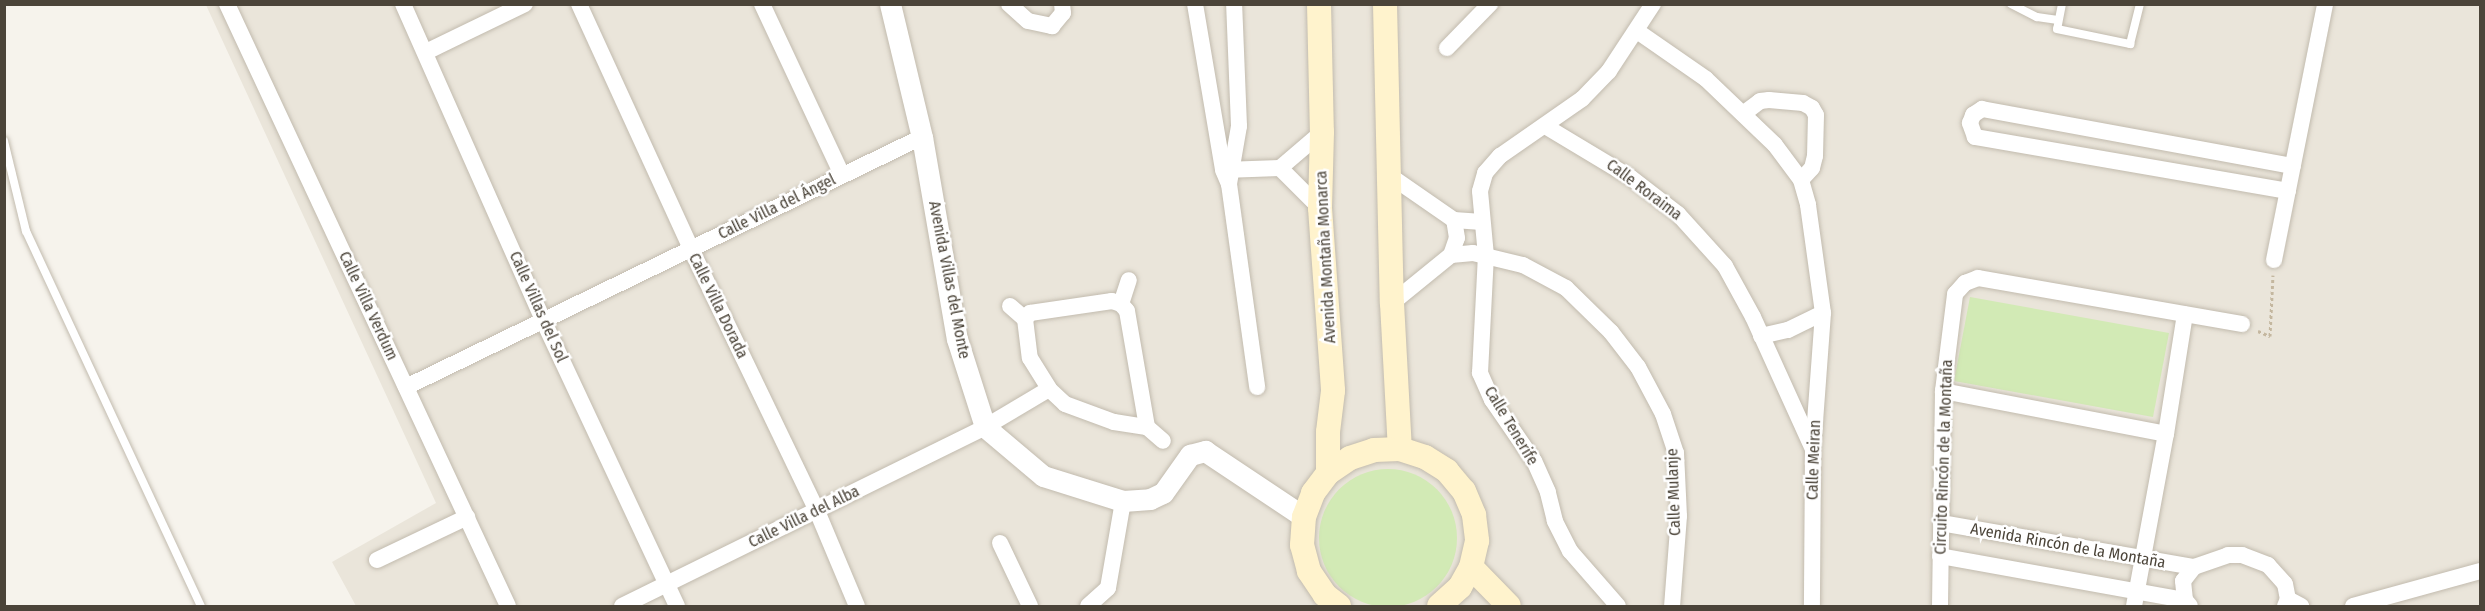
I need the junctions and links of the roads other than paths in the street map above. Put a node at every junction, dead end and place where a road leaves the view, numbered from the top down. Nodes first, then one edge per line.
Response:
1 (227, 4) edge
2 (403, 4) edge
3 (525, 4) edge
4 (579, 4) edge
5 (762, 4) edge
6 (890, 4) edge
7 (1009, 4) edge
8 (1062, 4) edge
9 (1195, 4) edge
10 (1234, 4) edge
11 (1319, 4) edge
12 (1385, 4) edge
13 (1490, 4) edge
14 (1653, 4) edge
15 (2011, 4) edge
16 (2062, 4) edge
17 (2140, 4) edge
18 (2325, 4) edge
19 (2058, 20) junction
20 (1637, 32) junction
21 (1447, 48) dead end
22 (426, 52) junction
23 (1743, 114) junction
24 (1545, 126) junction
25 (1322, 132) junction
26 (922, 137) junction
27 (4, 141) edge
28 (2293, 166) junction
29 (1280, 168) junction
30 (1228, 174) junction
31 (1389, 175) junction
32 (842, 176) junction
33 (1801, 180) junction
34 (2288, 191) junction
35 (1320, 208) junction
36 (1454, 220) junction
37 (1482, 222) junction
38 (691, 249) junction
39 (1451, 255) junction
40 (1486, 256) junction
41 (2274, 260) road end
42 (1129, 280) dead end
43 (1392, 303) junction
44 (1121, 304) junction
45 (1010, 306) dead end
46 (1823, 313) junction
47 (2185, 314) junction
48 (1025, 319) junction
49 (543, 320) junction
50 (2242, 324) road end
51 (1761, 336) junction
52 (406, 387) junction
53 (1257, 387) dead end
54 (1049, 389) junction
55 (1943, 391) junction
56 (984, 427) junction
57 (1147, 427) junction
58 (2166, 434) junction
59 (1163, 441) dead end
60 (1400, 449) junction
61 (1813, 450) junction
62 (1328, 473) junction
63 (1123, 501) junction
64 (817, 511) junction
65 (467, 517) junction
66 (1304, 517) junction
67 (1941, 524) junction
68 (1000, 543) dead end
69 (1941, 556) junction
70 (2142, 559) junction
71 (377, 560) dead end
72 (1471, 567) junction
73 (2194, 567) junction
74 (2480, 573) edge
75 (666, 585) junction
76 (2136, 598) edge
77 (1325, 602) edge
78 (2188, 603) edge
79 (2291, 604) edge
80 (201, 606) edge
81 (508, 606) edge
82 (622, 606) edge
83 (677, 606) edge
84 (857, 606) edge
85 (1030, 606) edge
86 (1088, 606) edge
87 (1439, 606) edge
88 (1509, 606) edge
89 (1618, 606) edge
90 (1672, 606) edge
91 (1812, 606) edge
92 (1941, 606) edge
93 (2352, 606) edge

1 - 52 street, Calle Villa Verdum
2 - 22 street, Calle Villas del Sol
3 - 22 street
4 - 38 street, Calle Villa Dorada
5 - 32 street
6 - 26 street, Avenida Villas del Monte
7 - 8 street
9 - 30 street
10 - 30 street
11 - 25 main road, Avenida Montaña Monarca
12 - 31 main road
13 - 21 street
14 - 20 street, Calle Tenerife
15 - 19 lane
16 - 19 lane
17 - 19 lane
18 - 28 street
20 - 23 street, Calle Meiran
20 - 24 street, Calle Tenerife
22 - 49 street, Calle Villas del Sol
23 - 33 street, Calle Meiran
23 - 33 street
24 - 37 street, Calle Tenerife
24 - 51 street, Calle Roraima
25 - 29 street
25 - 35 main road, Avenida Montaña Monarca
26 - 32 street, Calle Villa del Ángel
26 - 56 street, Avenida Villas del Monte
27 - 80 lane
28 - 34 street
28 - 34 street
29 - 30 street
29 - 35 street
30 - 53 street
31 - 36 street
31 - 43 main road
32 - 38 street, Calle Villa del Ángel
33 - 46 street, Calle Meiran
34 - 41 street
35 - 62 main road, Avenida Montaña Monarca
36 - 37 street
36 - 39 street
37 - 40 street, Calle Tenerife
38 - 49 street, Calle Villa del Ángel
38 - 64 street, Calle Villa Dorada
39 - 40 street, Calle Mulanje
39 - 43 street
40 - 89 street, Calle Tenerife
40 - 90 street, Calle Mulanje
42 - 44 street
43 - 60 main road
44 - 48 street
44 - 57 street
45 - 48 street
46 - 51 street
46 - 61 street, Calle Meiran
47 - 50 street, Circuito Rincón de la Montaña
47 - 55 street, Circuito Rincón de la Montaña
47 - 58 street
48 - 54 street
49 - 52 street, Calle Villa del Ángel
49 - 75 street, Calle Villas del Sol
51 - 61 street, Calle Roraima
52 - 65 street, Calle Villa Verdum
54 - 56 street, Calle Villa del Alba
54 - 57 street
55 - 58 street
55 - 67 street, Circuito Rincón de la Montaña
56 - 63 street
56 - 64 street, Calle Villa del Alba
57 - 59 street
58 - 70 street
60 - 62 main road
60 - 72 main road
61 - 91 street, Calle Meiran
62 - 66 main road
63 - 66 street
63 - 86 street
64 - 75 street, Calle Villa del Alba
64 - 84 street, Calle Villa Dorada
65 - 71 street
65 - 81 street, Calle Villa Verdum
66 - 77 main road
67 - 69 street, Circuito Rincón de la Montaña
67 - 70 street, Avenida Rincón de la Montaña
68 - 85 street
69 - 76 street, Avenida Rincón de la Montaña
69 - 92 street, Circuito Rincón de la Montaña
70 - 73 street, Avenida Rincón de la Montaña
70 - 76 street
72 - 87 main road
72 - 88 main road
73 - 78 street
73 - 79 street
74 - 93 street
75 - 82 street, Calle Villa del Alba
75 - 83 street, Calle Villas del Sol
76 - 78 street, Avenida Rincón de la Montaña

